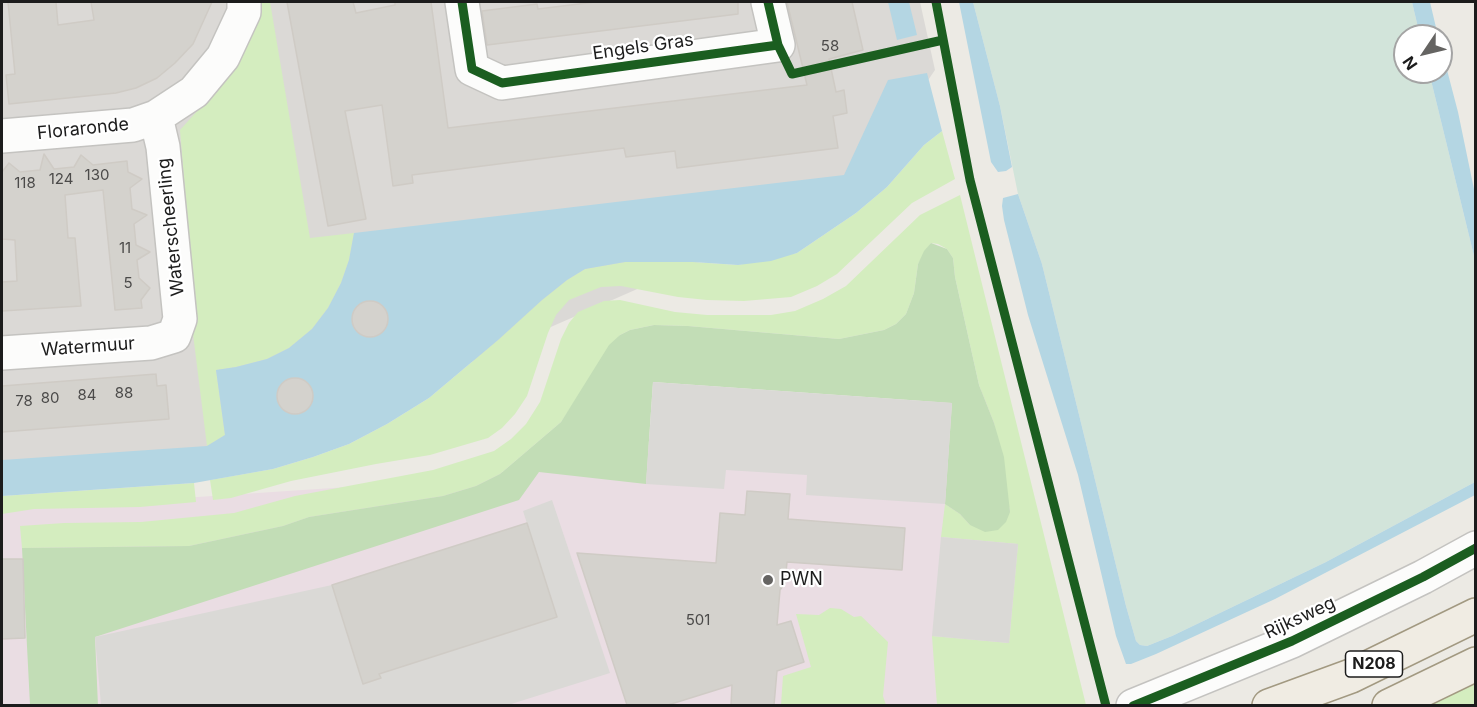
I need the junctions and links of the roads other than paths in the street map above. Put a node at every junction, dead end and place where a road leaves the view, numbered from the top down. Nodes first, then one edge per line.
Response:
1 (244, 2) edge
2 (462, 2) edge
3 (768, 2) edge
4 (156, 117) junction
5 (2, 136) edge
6 (174, 336) joint
7 (2, 353) edge
8 (1476, 548) edge
9 (1476, 615) edge
10 (1476, 664) edge
11 (1132, 705) edge
12 (1269, 705) edge
13 (1389, 705) edge

1 - 4 street, Floraronde
2 - 3 street, Engels Gras
4 - 5 street, Floraronde
4 - 6 street, Waterscheerling
6 - 7 street, Watermuur
8 - 11 street, Rijksweg
9 - 12 main road, N208
10 - 13 main road, N208

